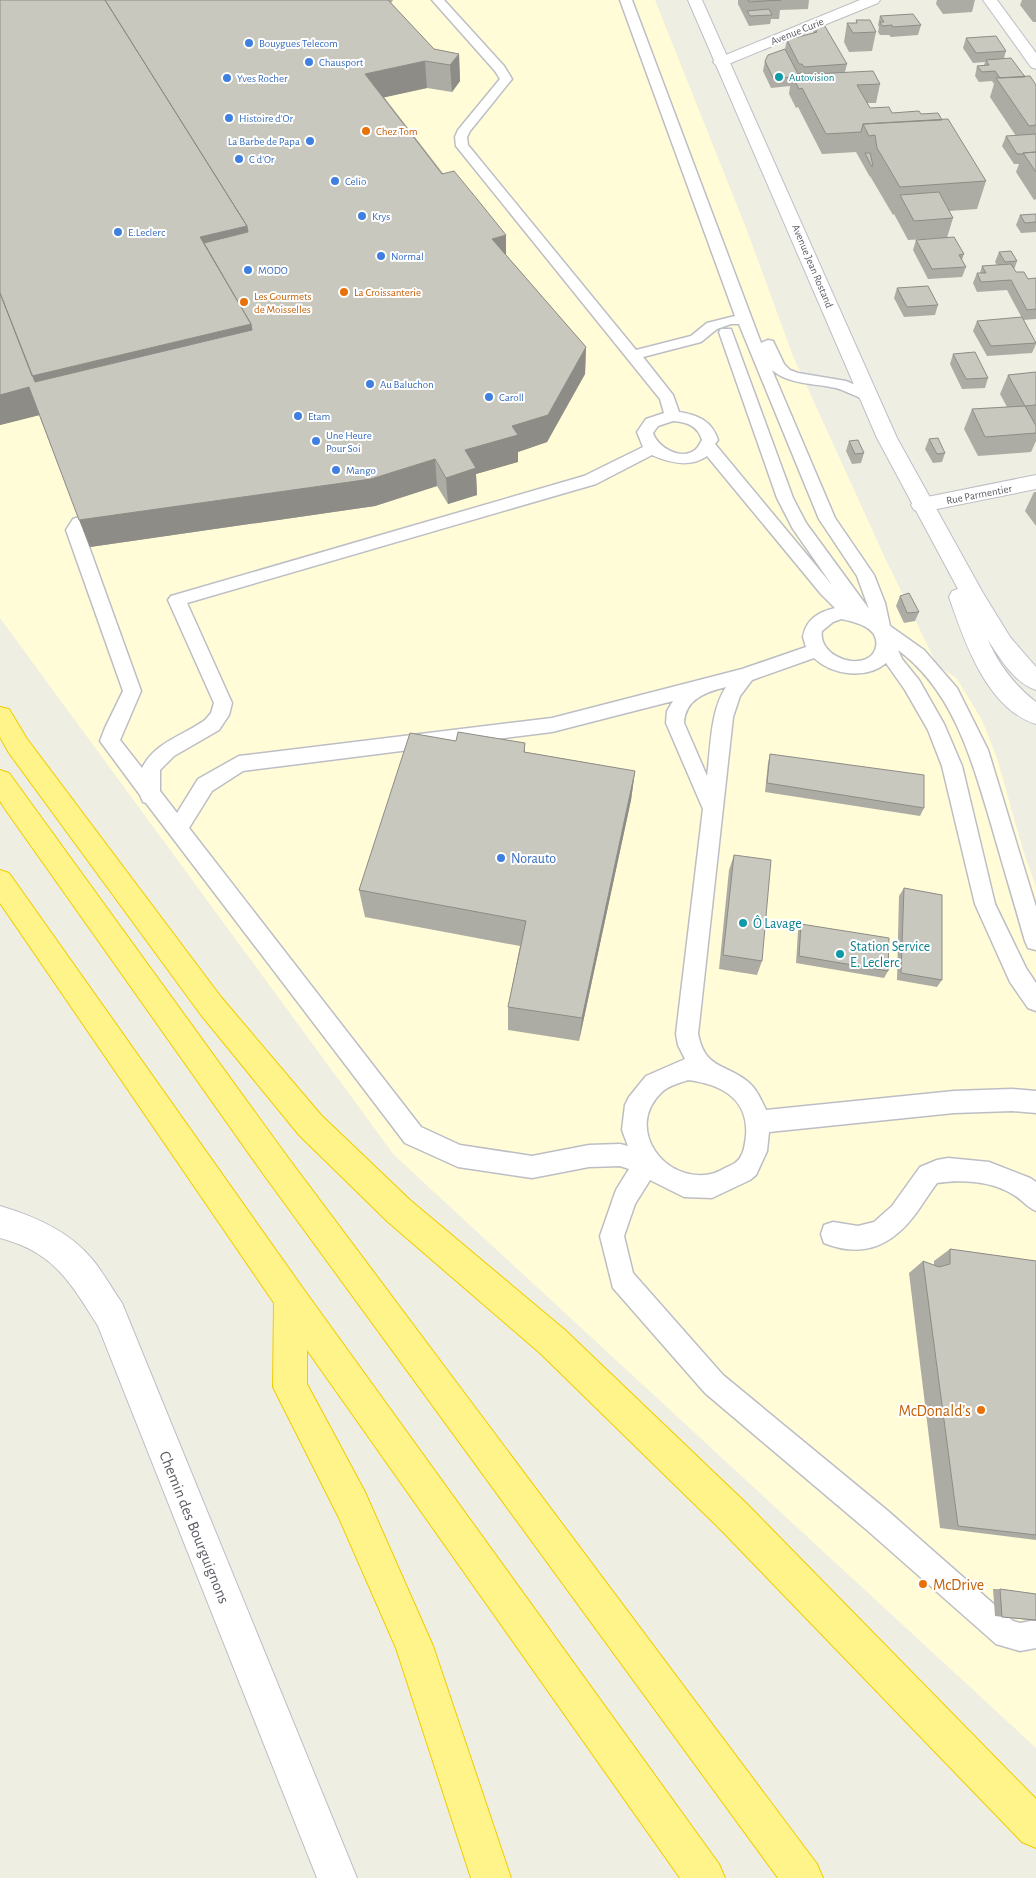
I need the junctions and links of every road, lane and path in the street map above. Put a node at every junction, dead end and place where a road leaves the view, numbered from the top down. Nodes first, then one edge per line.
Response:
1 (438, 0) edge
2 (626, 0) edge
3 (695, 0) edge
4 (873, 0) edge
5 (990, 0) edge
6 (721, 62) junction
7 (1036, 64) edge
8 (744, 320) junction
9 (726, 332) dead end
10 (633, 355) junction
11 (869, 396) junction
12 (672, 416) junction
13 (708, 446) junction
14 (652, 449) junction
15 (1036, 482) edge
16 (922, 505) junction
17 (80, 523) edge
18 (934, 530) junction
19 (858, 615) junction
20 (884, 638) junction
21 (817, 650) junction
22 (745, 675) junction
23 (1036, 681) edge
24 (699, 687) junction
25 (1008, 692) junction
26 (0, 716) edge
27 (1036, 716) edge
28 (1036, 720) edge
29 (0, 780) edge
30 (150, 796) junction
31 (713, 809) junction
32 (178, 829) junction
33 (0, 881) edge
34 (1036, 941) edge
35 (1036, 1001) edge
36 (704, 1070) junction
37 (1036, 1102) edge
38 (758, 1122) junction
39 (647, 1162) junction
40 (1036, 1200) edge
41 (0, 1222) edge
42 (833, 1234) dead end
43 (290, 1299) junction
44 (1036, 1634) edge
45 (1036, 1828) edge
46 (336, 1878) edge
47 (491, 1878) edge
48 (705, 1878) edge
49 (803, 1878) edge

1 - 10 lane
2 - 8 lane
3 - 6 street, Avenue Jean Rostand
4 - 6 street, Avenue Curie
5 - 7 street
6 - 11 street, Avenue Jean Rostand
8 - 10 lane
8 - 11 lane
8 - 20 lane
9 - 19 lane
10 - 12 lane
11 - 16 street, Avenue Jean Rostand
12 - 13 lane
12 - 14 lane
13 - 14 lane
13 - 19 lane
14 - 30 lane
15 - 16 street, Rue Parmentier
16 - 18 street, Avenue Jean Rostand
17 - 30 lane
18 - 23 street, Avenue Jean Rostand
18 - 25 street, Avenue Jean Rostand
19 - 20 lane
19 - 21 lane
20 - 21 lane
20 - 34 lane
20 - 35 lane
21 - 22 lane
22 - 24 lane
22 - 31 lane
24 - 31 lane
24 - 32 lane
25 - 27 street, Avenue Jean Rostand
25 - 28 lane
26 - 45 highway
29 - 49 highway
30 - 32 lane
31 - 36 lane
32 - 39 lane
33 - 43 highway
36 - 38 lane
36 - 39 lane
37 - 38 lane
38 - 39 lane
39 - 44 lane
40 - 42 lane
41 - 46 street, Chemin des Bourguignons
43 - 47 highway
43 - 48 highway

